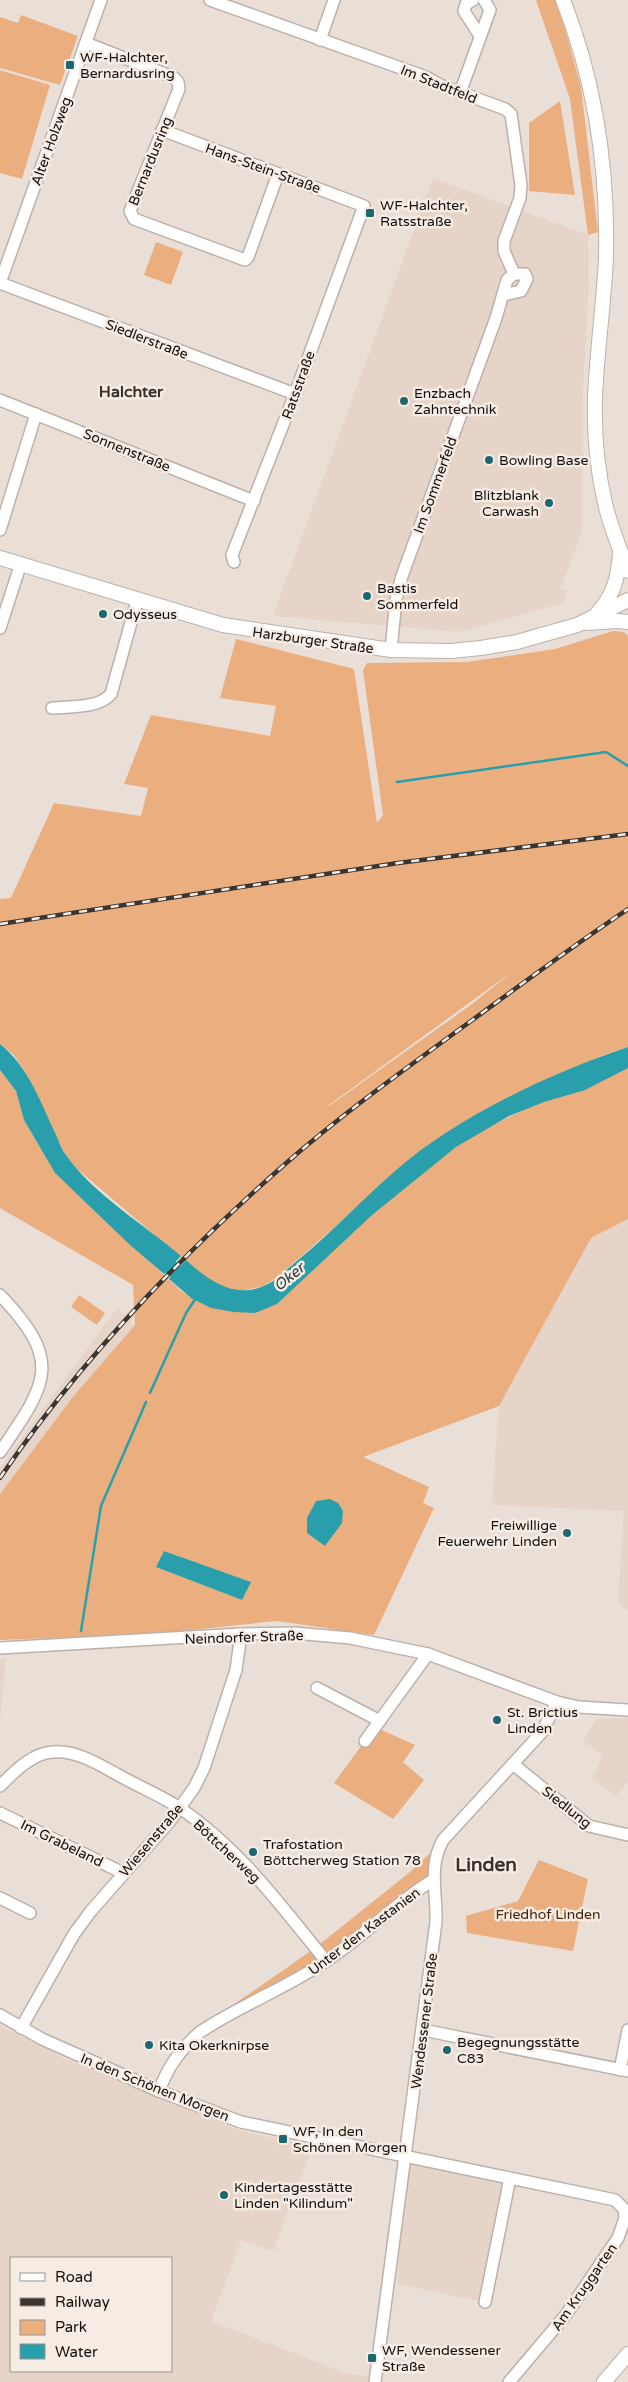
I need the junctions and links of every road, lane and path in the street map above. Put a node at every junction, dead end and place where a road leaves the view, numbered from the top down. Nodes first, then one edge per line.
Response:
1 (101, 0) edge
2 (210, 0) edge
3 (334, 0) edge
4 (473, 0) edge
5 (484, 0) edge
6 (563, 0) edge
7 (480, 36) junction
8 (320, 40) junction
9 (86, 43) junction
10 (460, 93) junction
11 (162, 130) junction
12 (278, 174) junction
13 (364, 206) joint
14 (514, 274) junction
15 (0, 283) edge
16 (503, 295) junction
17 (295, 394) junction
18 (0, 400) edge
19 (36, 414) junction
20 (254, 500) junction
21 (0, 530) edge
22 (621, 551) junction
23 (0, 558) edge
24 (234, 562) dead end
25 (21, 563) junction
26 (628, 571) edge
27 (628, 600) edge
28 (137, 601) junction
29 (593, 617) junction
30 (628, 622) edge
31 (577, 624) junction
32 (0, 628) edge
33 (391, 650) junction
34 (52, 708) dead end
35 (0, 1295) edge
36 (0, 1452) edge
37 (241, 1634) junction
38 (0, 1648) edge
39 (428, 1654) junction
40 (317, 1688) dead end
41 (557, 1702) junction
42 (628, 1710) edge
43 (380, 1721) junction
44 (365, 1741) dead end
45 (513, 1764) junction
46 (0, 1786) edge
47 (180, 1808) junction
48 (0, 1813) edge
49 (628, 1835) edge
50 (123, 1874) junction
51 (433, 1880) junction
52 (0, 1898) edge
53 (30, 1913) dead end
54 (326, 1961) junction
55 (0, 2015) edge
56 (21, 2028) junction
57 (423, 2030) junction
58 (628, 2030) edge
59 (624, 2070) edge
60 (159, 2091) junction
61 (406, 2156) junction
62 (510, 2178) junction
63 (485, 2302) dead end
64 (628, 2354) edge
65 (375, 2382) edge
66 (509, 2382) edge
67 (604, 2382) edge

1 - 9 street, Alter Holzweg
2 - 8 street, Im Stadtfeld
3 - 8 street
4 - 7 street
5 - 7 street
6 - 22 main road
7 - 10 street
8 - 10 street, Im Stadtfeld
9 - 11 street, Bernardusring
9 - 15 street, Alter Holzweg
10 - 14 street, Im Stadtfeld
11 - 12 street, Hans-Stein-Straße
11 - 12 street, Bernardusring
12 - 13 street, Hans-Stein-Straße
13 - 17 street, Ratsstraße
14 - 16 street, Im Sommerfeld
14 - 16 street
15 - 17 street, Siedlerstraße
16 - 33 street, Im Sommerfeld
17 - 20 street, Ratsstraße
18 - 19 street, Sonnenstraße
19 - 20 street, Sonnenstraße
19 - 21 street
20 - 24 street, Ratsstraße
22 - 26 main road
22 - 29 main road
23 - 25 main road, Harzburger Straße
25 - 28 main road, Harzburger Straße
25 - 32 street
27 - 29 main road, Harzburger Straße
28 - 33 main road, Harzburger Straße
28 - 34 street
29 - 31 main road, Harzburger Straße
30 - 31 main road
31 - 33 main road, Harzburger Straße
35 - 36 street
37 - 38 street, Neindorfer Straße
37 - 39 street, Neindorfer Straße
37 - 47 street, Wiesenstraße
39 - 41 street, Neindorfer Straße
39 - 43 street
40 - 43 street
41 - 42 street, Neindorfer Straße
41 - 45 street, Wendessener Straße
43 - 44 street
45 - 49 street, Siedlung
45 - 51 street, Wendessener Straße
46 - 47 street, Böttcherweg
47 - 50 street, Wiesenstraße
47 - 54 street, Böttcherweg
48 - 50 street, Im Grabeland
50 - 56 street, Wiesenstraße
51 - 54 street, Unter den Kastanien
51 - 57 street, Wendessener Straße
52 - 53 street
54 - 60 street, Unter den Kastanien
55 - 56 street, In den Schönen Morgen
56 - 60 street, In den Schönen Morgen
57 - 59 street
57 - 61 street, Wendessener Straße
58 - 59 street
60 - 61 street, In den Schönen Morgen
61 - 62 street, Am Kruggarten
61 - 65 street, Wendessener Straße
62 - 63 street
62 - 66 street, Am Kruggarten
64 - 67 main road

